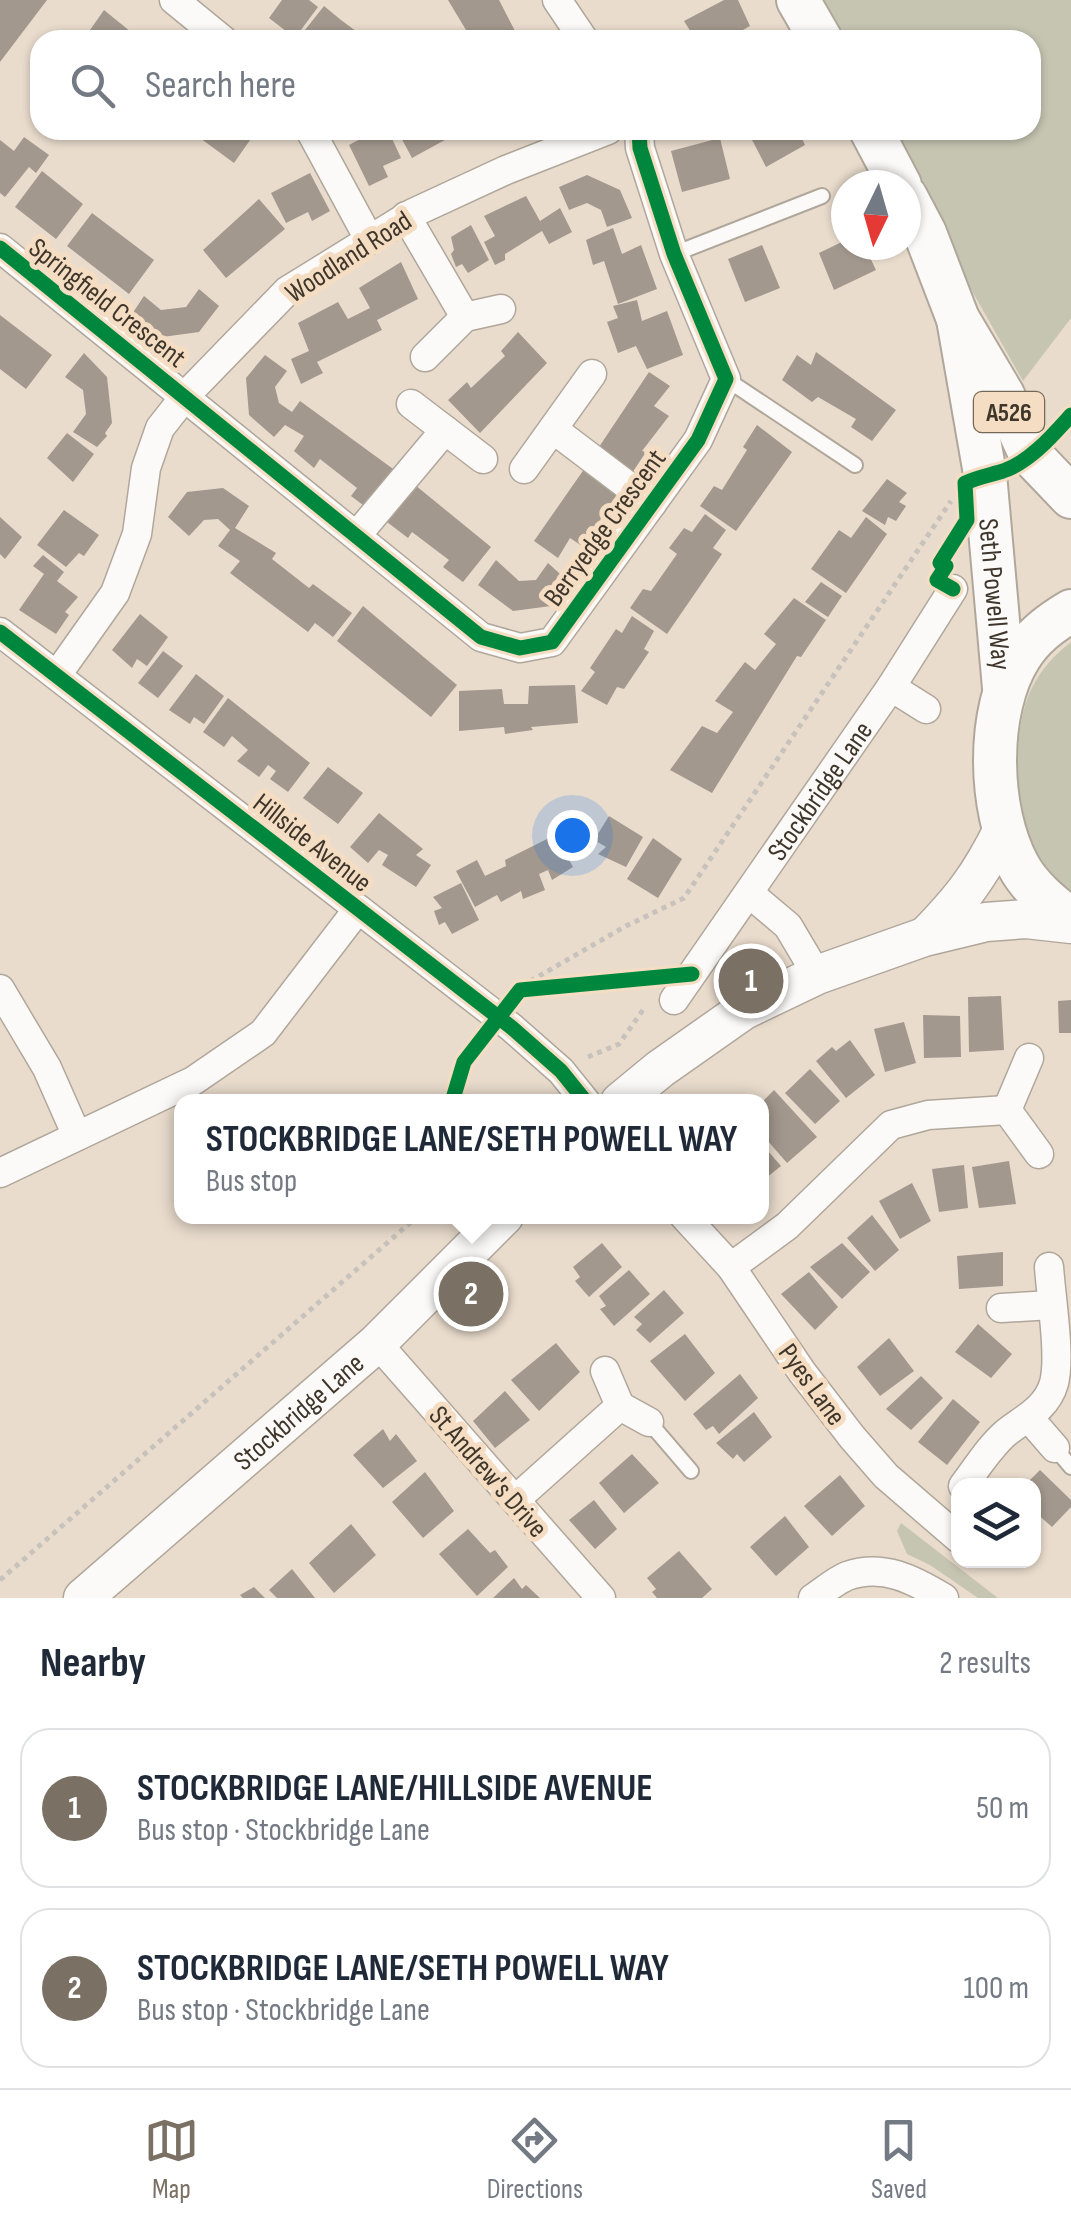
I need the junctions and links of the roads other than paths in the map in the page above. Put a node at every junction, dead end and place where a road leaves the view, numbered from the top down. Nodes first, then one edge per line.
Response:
1 (174, 0) edge
2 (557, 0) edge
3 (798, 0) edge
4 (212, 30) edge
5 (577, 30) edge
6 (815, 30) edge
7 (315, 140) edge
8 (582, 140) edge
9 (640, 140) edge
10 (876, 140) edge
11 (892, 170) edge
12 (822, 196) dead end
13 (406, 216) junction
14 (921, 225) edge
15 (369, 239) junction
16 (0, 248) edge
17 (674, 254) junction
18 (500, 310) dead end
19 (464, 317) junction
20 (958, 319) junction
21 (424, 357) dead end
22 (592, 374) dead end
23 (726, 379) junction
24 (186, 395) junction
25 (411, 404) dead end
26 (553, 429) junction
27 (445, 430) junction
28 (483, 459) dead end
29 (856, 465) dead end
30 (524, 469) dead end
31 (1071, 498) edge
32 (652, 504) junction
33 (357, 536) junction
34 (953, 589) dead end
35 (1071, 611) edge
36 (0, 632) edge
37 (57, 676) junction
38 (891, 687) junction
39 (1004, 688) junction
40 (926, 709) dead end
41 (1003, 829) junction
42 (748, 893) junction
43 (358, 909) junction
44 (1071, 922) edge
45 (924, 938) junction
46 (817, 974) junction
47 (0, 989) edge
48 (674, 1000) road end
49 (1029, 1058) dead end
50 (579, 1094) edge
51 (630, 1094) edge
52 (1007, 1110) junction
53 (76, 1136) junction
54 (1039, 1154) dead end
55 (0, 1174) edge
56 (496, 1224) edge
57 (691, 1224) edge
58 (731, 1267) junction
59 (1050, 1267) dead end
60 (1052, 1305) junction
61 (1001, 1308) dead end
62 (377, 1344) junction
63 (605, 1370) dead end
64 (620, 1406) junction
65 (1029, 1418) junction
66 (649, 1422) joint
67 (1063, 1458) edge
68 (691, 1471) dead end
69 (968, 1478) edge
70 (951, 1499) edge
71 (516, 1500) junction
72 (936, 1518) junction
73 (951, 1532) edge
74 (83, 1598) edge
75 (601, 1598) edge
76 (813, 1598) edge
77 (944, 1598) edge

1 - 4 street
2 - 5 street
3 - 6 main road
7 - 15 street
8 - 13 street, Woodland Road
9 - 17 street
10 - 11 main road
12 - 17 lane
13 - 15 street, Woodland Road
13 - 19 street
14 - 20 main road, Seth Powell Way / A526
15 - 24 street, Woodland Road
16 - 24 street, Springfield Crescent
17 - 23 street
18 - 19 street
19 - 21 street
20 - 31 main road, Seth Powell Way / A526
20 - 39 main road, Seth Powell Way / A526
22 - 26 street
23 - 29 lane
23 - 32 street, Berryedge Crescent
24 - 33 street, Berryedge Crescent
24 - 37 street, Woodland Road
25 - 27 street
26 - 30 street
26 - 32 street
27 - 28 street
27 - 33 street
32 - 33 street, Berryedge Crescent
34 - 38 street, Stockbridge Lane
35 - 39 main road, A526
36 - 37 street, Hillside Avenue
37 - 43 street, Hillside Avenue
38 - 40 street
38 - 42 street, Stockbridge Lane
39 - 41 main road, A526
41 - 44 main road, A526
41 - 45 main road
42 - 46 street
42 - 48 street, Stockbridge Lane
43 - 50 street, Hillside Avenue
43 - 53 street
44 - 45 main road
45 - 46 main road
46 - 51 main road
47 - 53 street
49 - 52 street
52 - 54 street
52 - 58 street
53 - 55 street
56 - 62 main road, Stockbridge Lane
57 - 58 street, Pyes Lane
58 - 72 street, Pyes Lane
59 - 60 street
60 - 61 street
60 - 65 street
62 - 71 street, St Andrew's Drive
62 - 74 main road, Stockbridge Lane
63 - 64 street
64 - 66 street
64 - 71 street
65 - 67 street
65 - 69 street
66 - 68 lane
70 - 72 street
71 - 75 street, St Andrew's Drive
72 - 73 street, Pyes Lane
76 - 77 street

